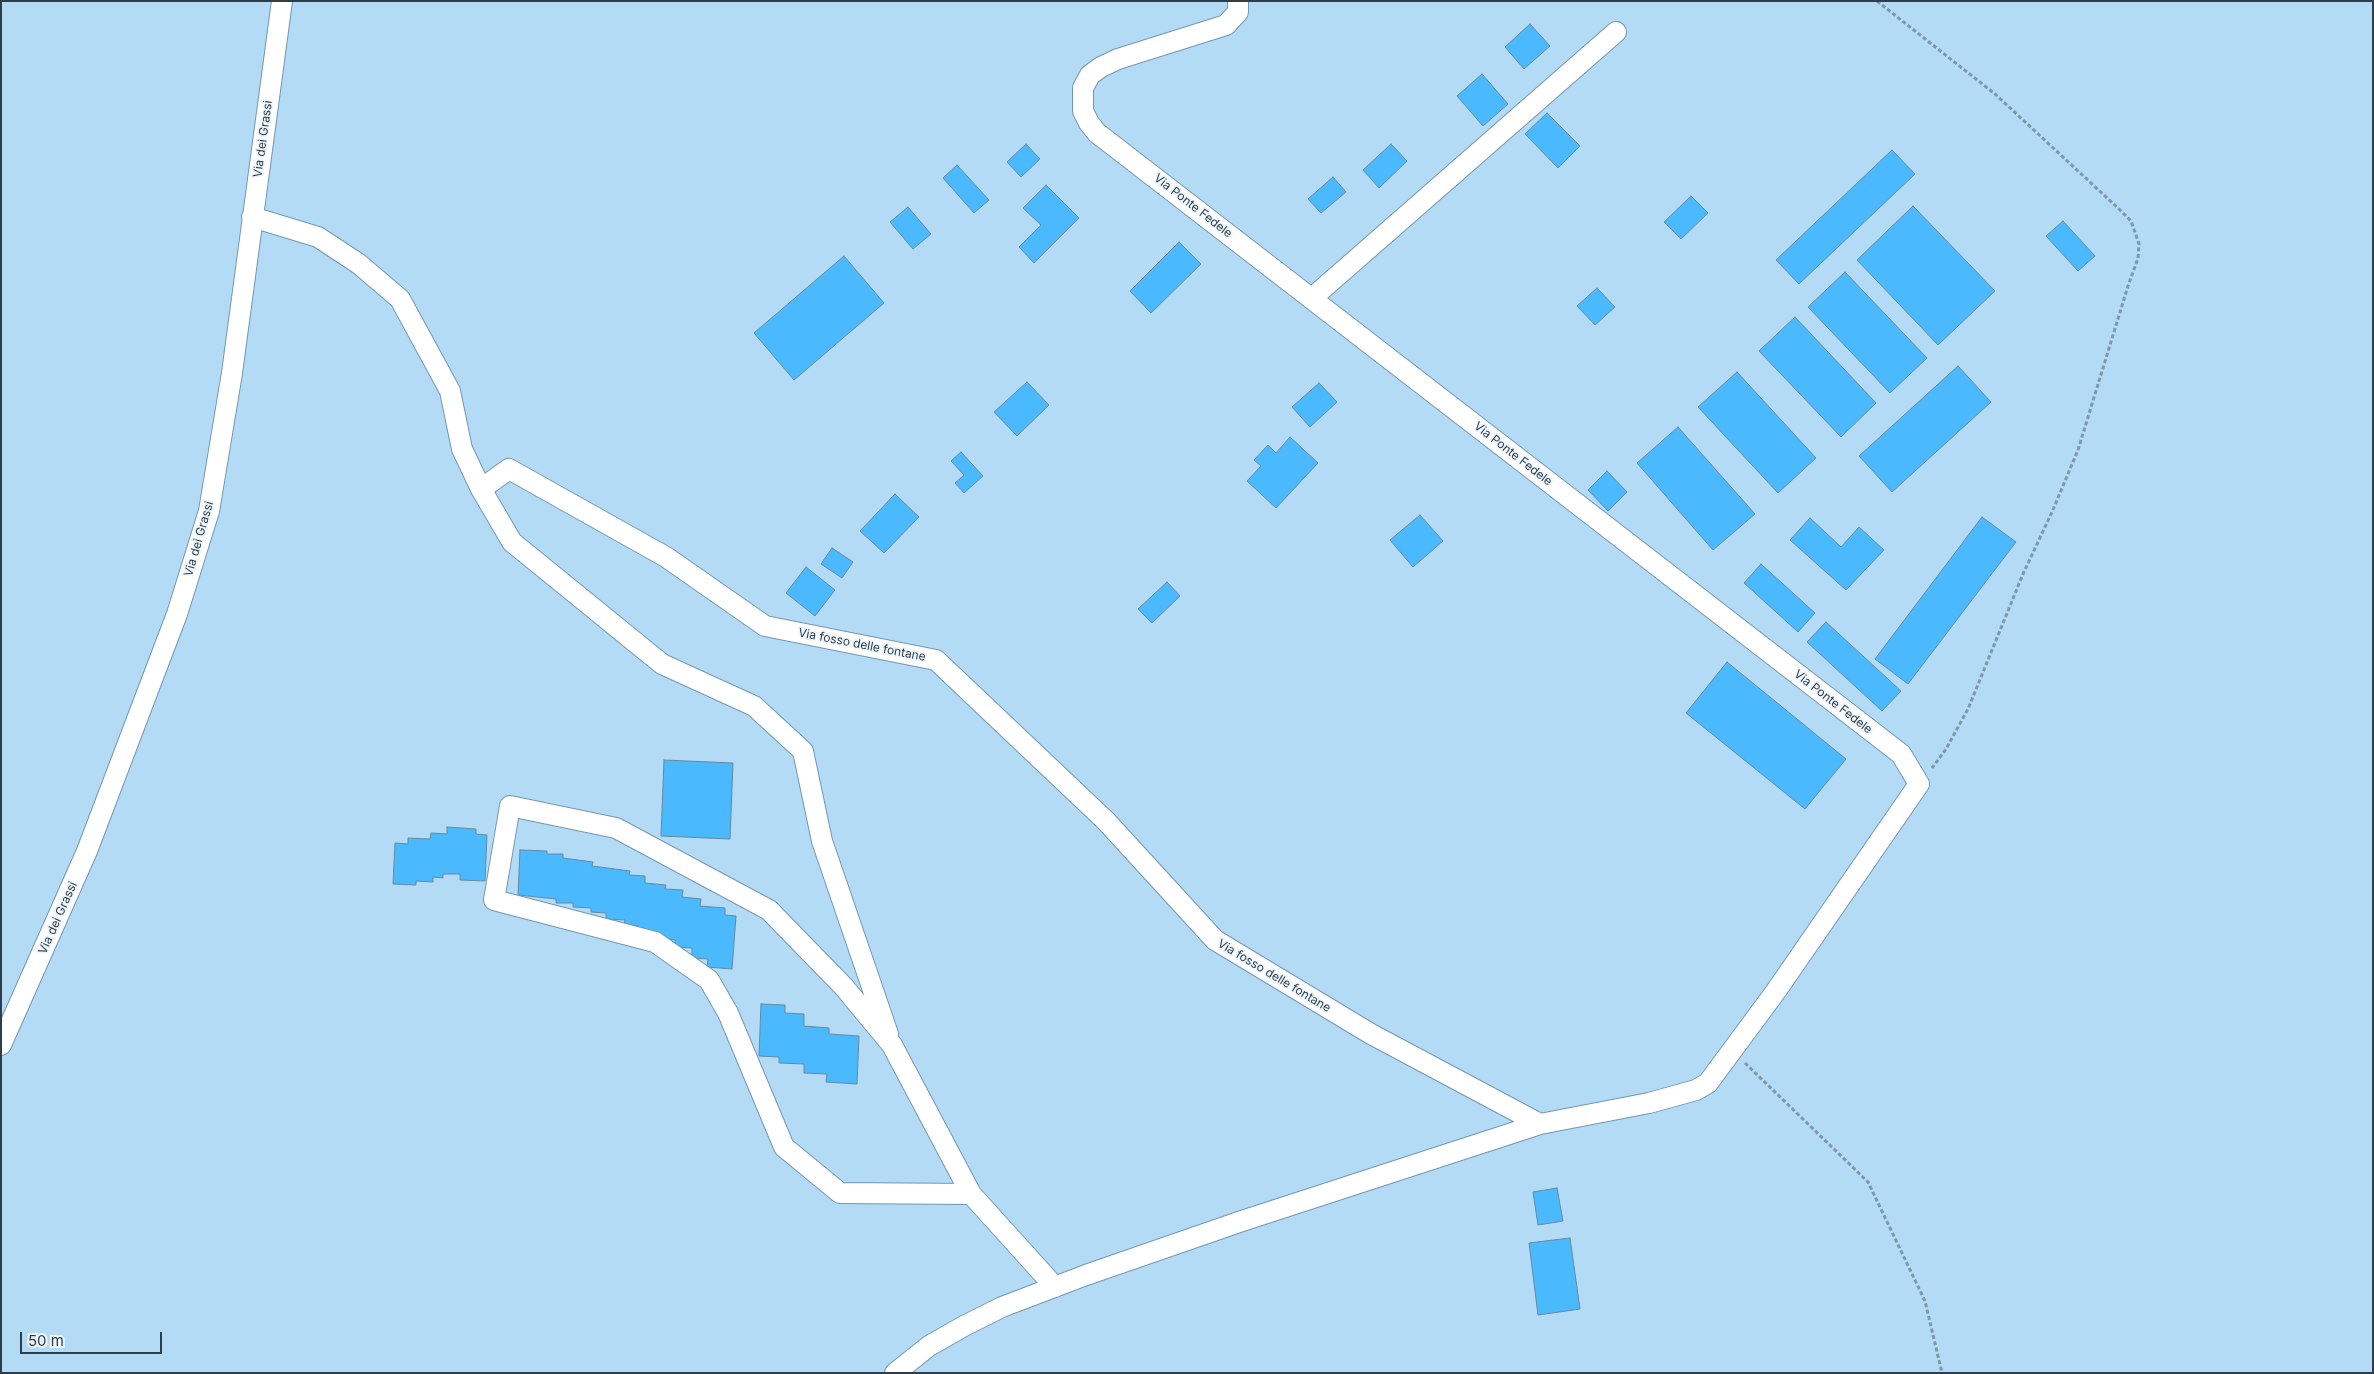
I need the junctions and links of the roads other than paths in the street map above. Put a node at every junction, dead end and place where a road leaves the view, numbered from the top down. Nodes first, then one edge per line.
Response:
1 (282, 1) edge
2 (1238, 1) edge
3 (1616, 32) dead end
4 (252, 217) junction
5 (1312, 298) junction
6 (481, 489) junction
7 (1, 1045) edge
8 (892, 1045) junction
9 (1540, 1124) junction
10 (970, 1194) junction
11 (1055, 1287) junction
12 (895, 1373) edge

1 - 4 street, Via dei Grassi
2 - 5 street, Via Ponte Fedele
3 - 5 street
4 - 6 street
4 - 7 street, Via dei Grassi
5 - 9 street, Via Ponte Fedele
6 - 8 street
6 - 9 street, Via fosso delle fontane
8 - 10 street
8 - 10 street
9 - 11 street
10 - 11 street
11 - 12 street

